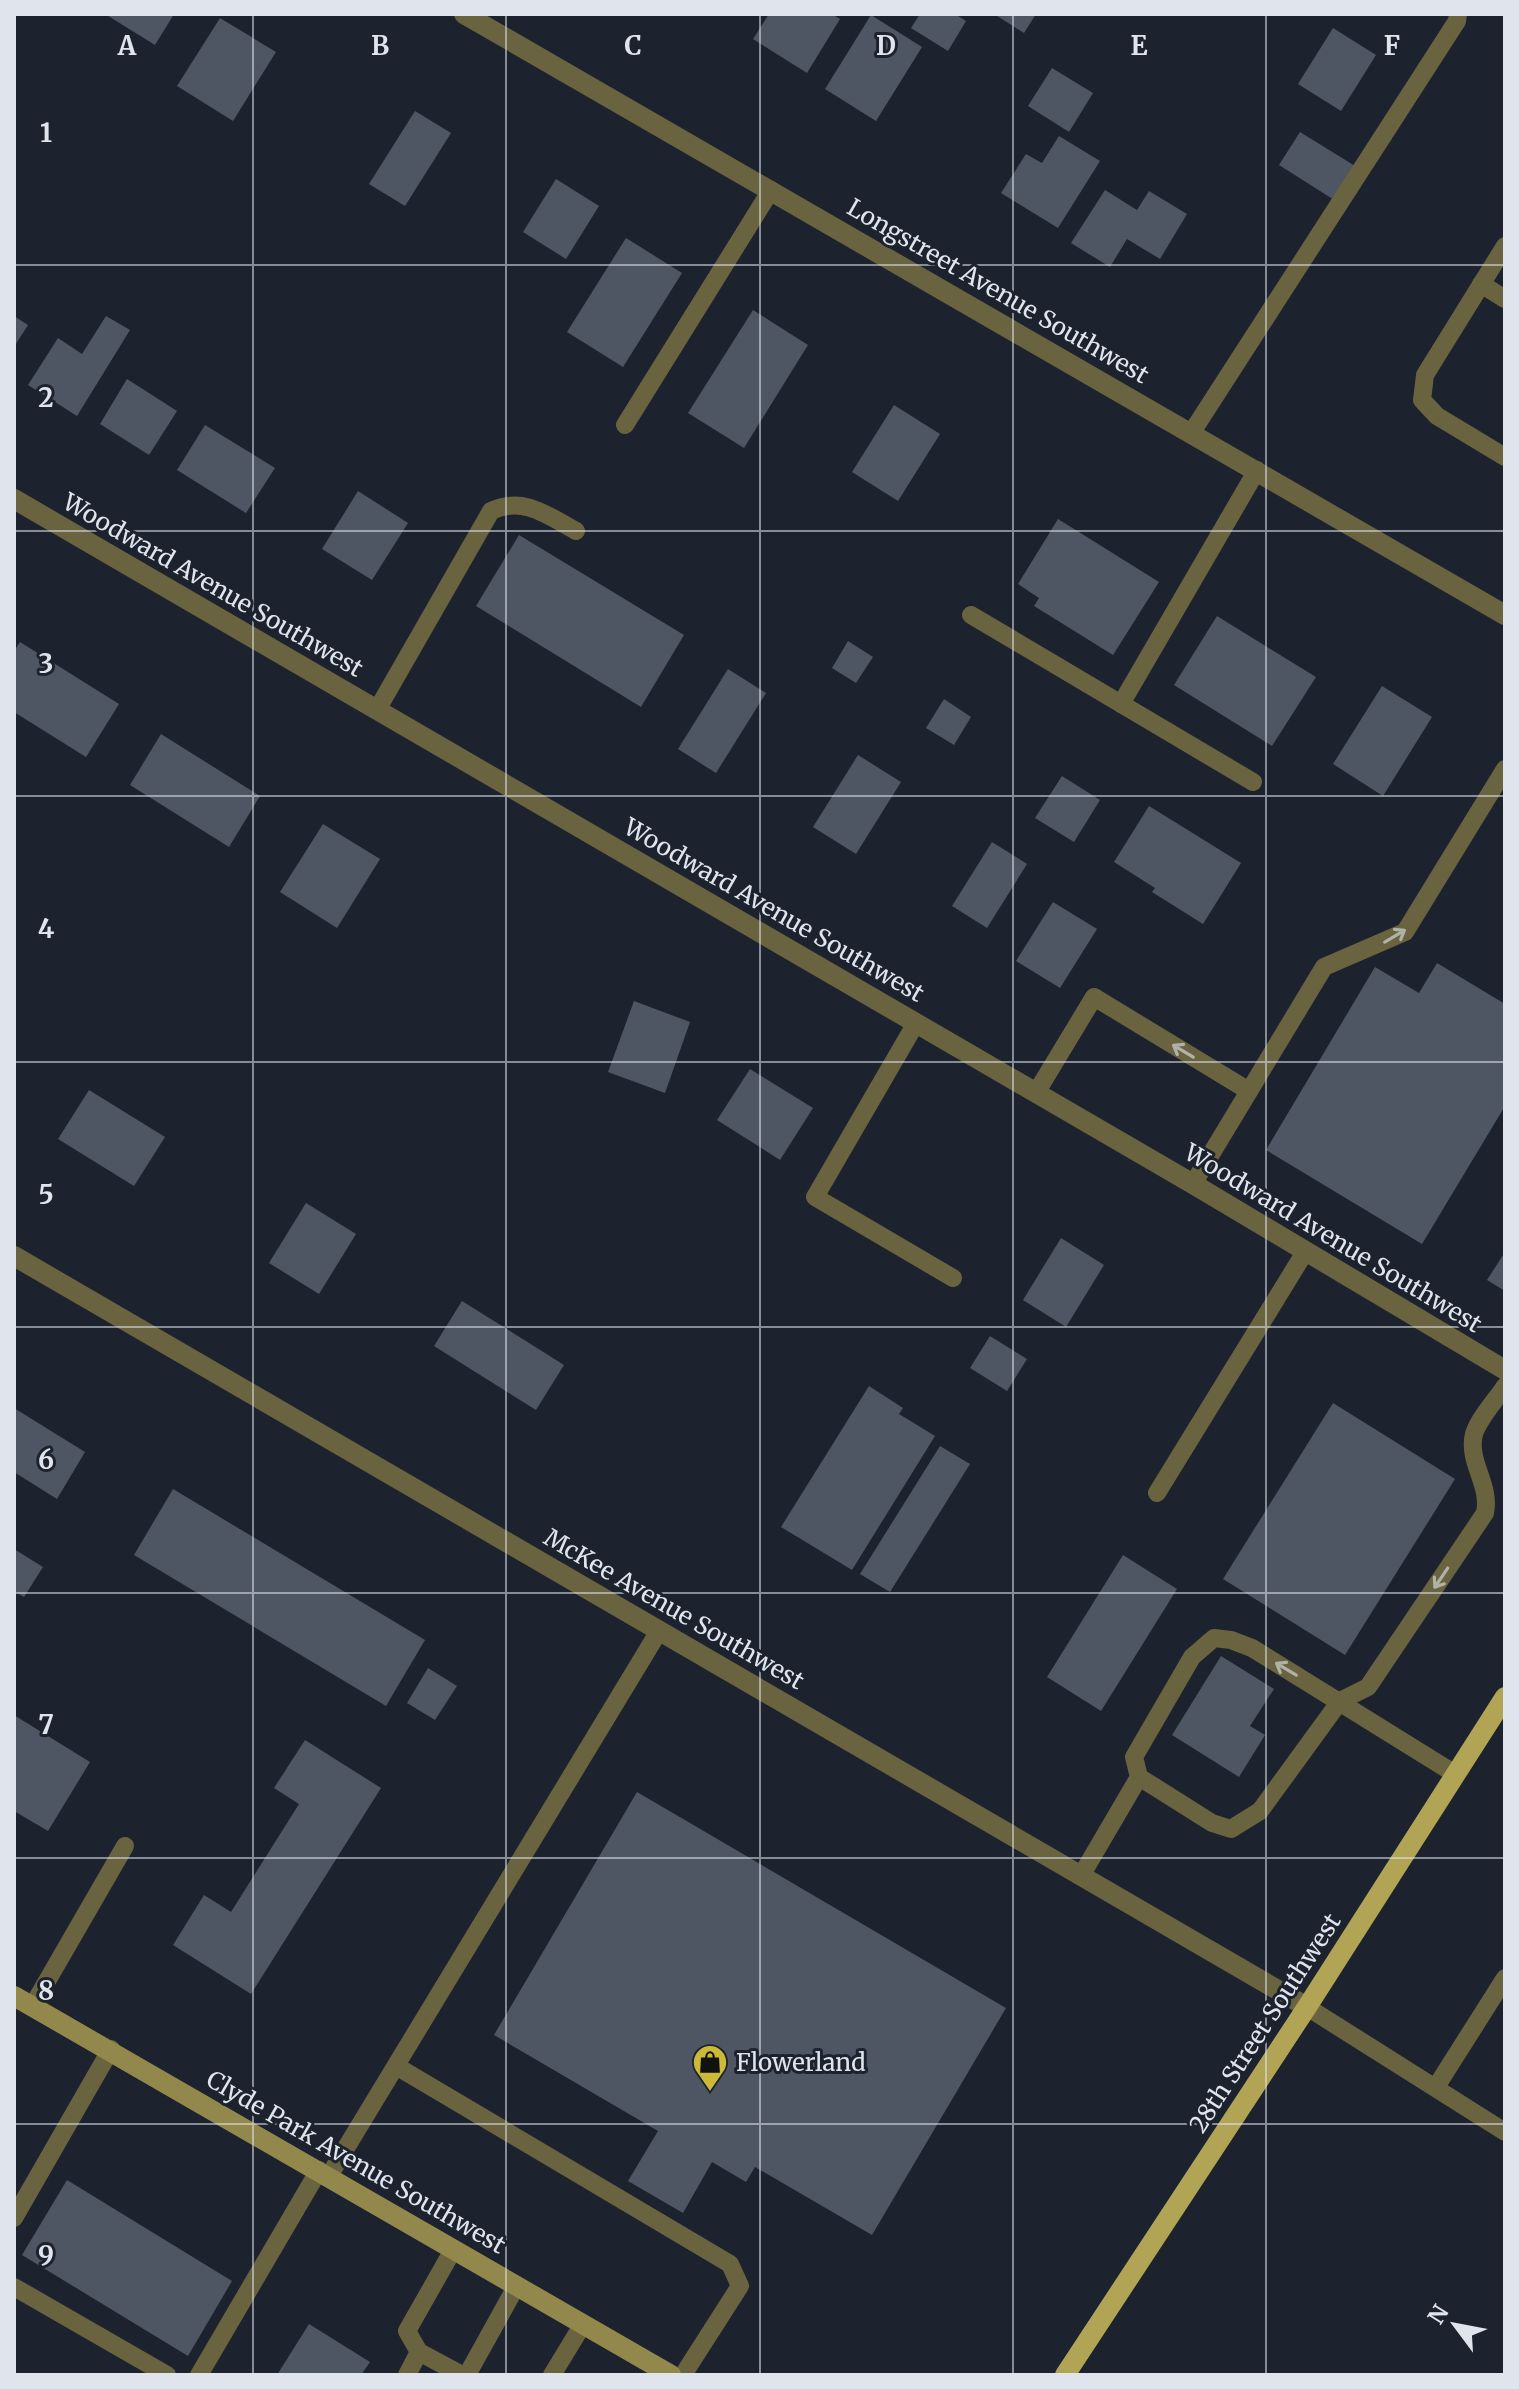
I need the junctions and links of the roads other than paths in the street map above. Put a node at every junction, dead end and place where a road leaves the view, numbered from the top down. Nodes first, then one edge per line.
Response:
1 (464, 14) edge
2 (1458, 14) edge
3 (771, 190) junction
4 (1505, 246) edge
5 (1481, 284) junction
6 (1505, 299) edge
7 (625, 425) dead end
8 (1192, 432) junction
9 (1505, 457) edge
10 (1257, 470) junction
11 (14, 499) edge
12 (576, 531) dead end
13 (971, 615) dead end
14 (1505, 615) edge
15 (1121, 704) junction
16 (377, 710) junction
17 (1505, 769) edge
18 (1253, 782) dead end
19 (916, 1023) junction
20 (1249, 1091) junction
21 (1036, 1093) junction
22 (1193, 1184) junction
23 (1305, 1252) junction
24 (14, 1256) edge
25 (953, 1278) dead end
26 (1505, 1370) edge
27 (1505, 1386) edge
28 (1157, 1493) dead end
29 (659, 1631) junction
30 (1505, 1697) edge
31 (1340, 1701) junction
32 (1455, 1774) junction
33 (1139, 1777) junction
34 (125, 1846) dead end
35 (1081, 1876) junction
36 (1505, 1978) edge
37 (14, 1996) edge
38 (32, 2007) junction
39 (1307, 2007) junction
40 (111, 2049) junction
41 (396, 2066) junction
42 (1436, 2087) junction
43 (1505, 2132) edge
44 (324, 2173) junction
45 (14, 2218) edge
46 (453, 2250) junction
47 (517, 2285) junction
48 (14, 2287) edge
49 (583, 2324) junction
50 (419, 2352) junction
51 (167, 2375) edge
52 (199, 2375) edge
53 (407, 2375) edge
54 (465, 2375) edge
55 (552, 2375) edge
56 (671, 2375) edge
57 (683, 2375) edge
58 (1065, 2375) edge

1 - 3 street, Longstreet Avenue Southwest
2 - 8 lane
3 - 7 lane
3 - 8 street, Longstreet Avenue Southwest
4 - 5 lane
5 - 6 lane
5 - 9 lane
8 - 10 street, Longstreet Avenue Southwest
10 - 14 street, Longstreet Avenue Southwest
10 - 15 lane
11 - 16 street, Woodward Avenue Southwest
12 - 16 lane
13 - 15 lane
15 - 18 lane
16 - 19 street, Woodward Avenue Southwest
20 -> 17 lane
19 - 21 street, Woodward Avenue Southwest
19 - 25 lane
20 -> 21 lane
20 - 22 lane
21 - 22 street, Woodward Avenue Southwest
22 - 23 street, Woodward Avenue Southwest
23 - 26 street, Woodward Avenue Southwest
23 - 28 lane
24 - 29 street, McKee Avenue Southwest
27 -> 31 lane
29 - 35 street, McKee Avenue Southwest
29 - 41 lane
30 - 32 main road, 28th Street Southwest
31 - 32 lane
31 - 33 lane
31 -> 33 lane
32 - 39 main road, 28th Street Southwest
33 - 35 lane
34 - 38 lane
35 - 39 street, McKee Avenue Southwest
36 - 42 lane
37 - 38 main road, Clyde Park Avenue Southwest
38 - 40 main road, Clyde Park Avenue Southwest
39 - 42 lane
39 - 58 main road, 28th Street Southwest
40 - 44 main road, Clyde Park Avenue Southwest
40 - 45 lane
41 - 44 lane
41 - 57 lane
42 - 43 lane
44 - 46 main road, Clyde Park Avenue Southwest
44 - 52 lane
46 - 47 main road, Clyde Park Avenue Southwest
46 - 50 lane
47 - 49 main road, Clyde Park Avenue Southwest
47 - 54 lane
48 - 51 lane
49 - 55 lane
49 - 56 main road, Clyde Park Avenue Southwest
50 - 53 lane
50 - 54 lane

